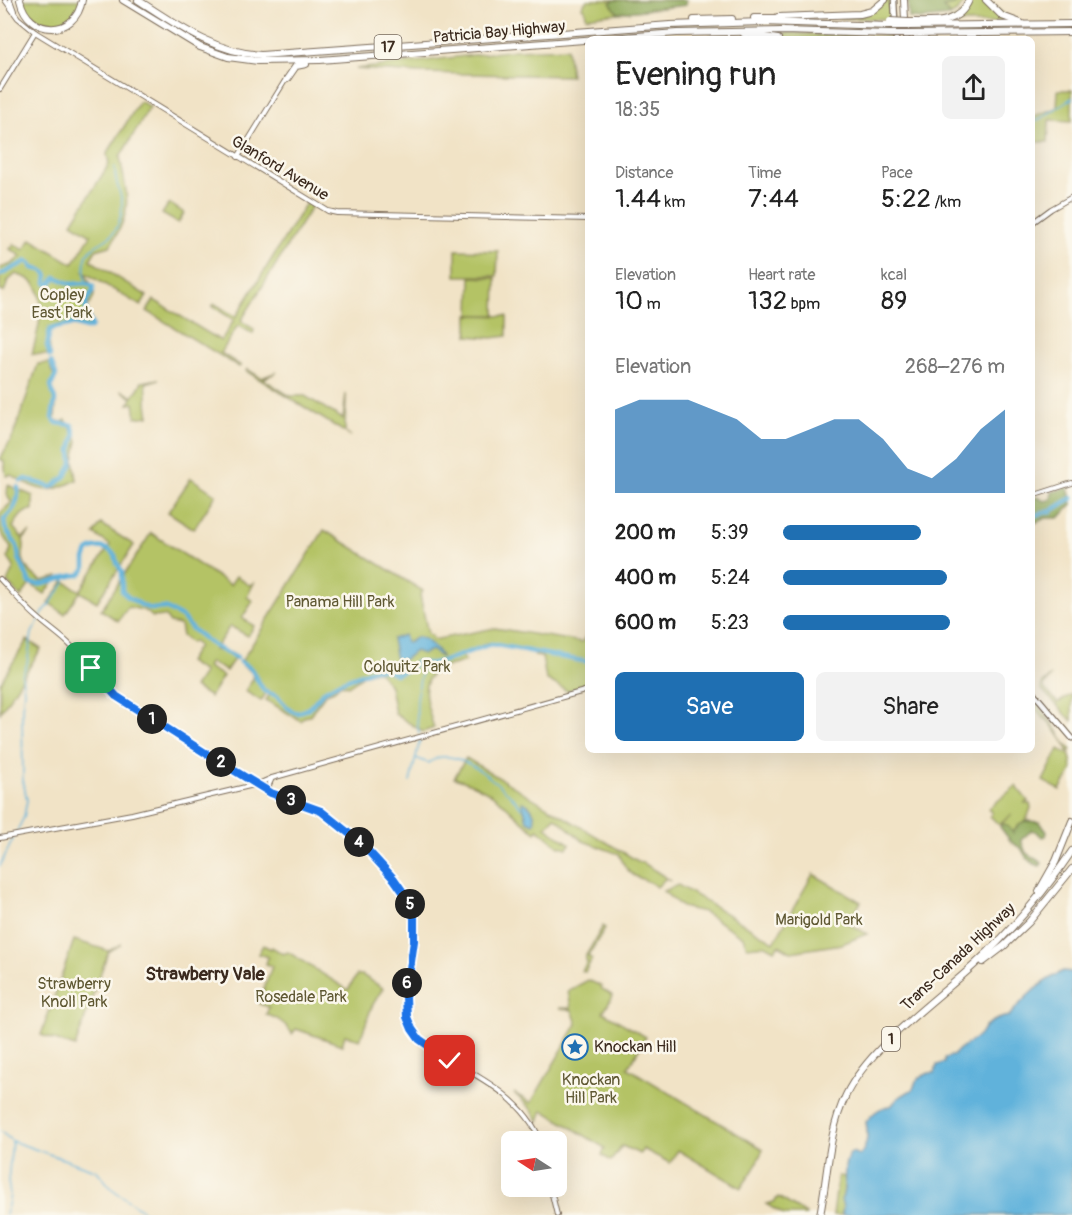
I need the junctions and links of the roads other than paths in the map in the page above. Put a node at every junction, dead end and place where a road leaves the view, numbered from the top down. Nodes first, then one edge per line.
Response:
1 (5, 0) edge
2 (10, 0) edge
3 (20, 0) edge
4 (82, 0) edge
5 (123, 0) edge
6 (141, 0) edge
7 (885, 0) edge
8 (894, 0) edge
9 (903, 0) edge
10 (969, 0) edge
11 (986, 0) edge
12 (15, 15) junction
13 (766, 18) junction
14 (890, 23) junction
15 (908, 24) junction
16 (1072, 24) edge
17 (592, 30) junction
18 (35, 32) junction
19 (1072, 33) edge
20 (654, 34) junction
21 (628, 36) edge
22 (661, 36) edge
23 (661, 36) edge
24 (754, 36) edge
25 (894, 36) edge
26 (906, 36) edge
27 (948, 36) edge
28 (1035, 37) edge
29 (585, 39) edge
30 (212, 52) junction
31 (411, 53) junction
32 (287, 79) junction
33 (0, 88) edge
34 (238, 157) junction
35 (1072, 197) edge
36 (585, 219) edge
37 (1035, 221) edge
38 (1072, 483) edge
39 (1035, 495) edge
40 (0, 579) edge
41 (585, 691) edge
42 (1035, 694) edge
43 (1071, 735) edge
44 (241, 774) junction
45 (272, 778) junction
46 (258, 784) junction
47 (239, 787) junction
48 (271, 793) junction
49 (1072, 821) edge
50 (0, 838) edge
51 (1072, 851) edge
52 (1072, 858) edge
53 (1071, 869) edge
54 (983, 962) junction
55 (975, 964) junction
56 (536, 1131) edge
57 (553, 1197) edge
58 (557, 1215) edge
59 (822, 1215) edge

1 - 12 main road, Glanford Avenue
2 - 12 main road
3 - 4 highway
5 - 30 highway, Patricia Bay Highway / 17
6 - 17 highway, Patricia Bay Highway / 17
7 - 13 highway
8 - 25 main road
9 - 26 highway
10 - 15 highway
11 - 16 highway
12 - 18 main road, Glanford Avenue
13 - 14 highway
13 - 17 highway
14 - 15 highway, Patricia Bay Highway / 17, bridge
14 - 17 highway, Patricia Bay Highway / 17
15 - 16 highway, Patricia Bay Highway / 17
18 - 33 main road
18 - 34 main road, Glanford Avenue
19 - 27 highway, Patricia Bay Highway / 17
19 - 28 highway
20 - 21 highway, Patricia Bay Highway / 17
20 - 22 highway
20 - 25 highway, Patricia Bay Highway / 17
23 - 24 highway
29 - 31 highway, Patricia Bay Highway / 17
30 - 31 highway, Patricia Bay Highway / 17
30 - 32 highway
31 - 32 highway
32 - 34 main road
34 - 36 main road, Glanford Avenue
35 - 37 main road
38 - 39 main road
40 - 44 main road
41 - 45 main road
42 - 43 main road
44 - 46 main road
44 - 47 main road
45 - 46 main road
45 - 48 main road
46 - 47 main road
46 - 48 main road
47 - 50 main road
48 - 56 main road
49 - 55 highway
51 - 55 highway, Trans-Canada Highway / 1
52 - 54 highway, Trans-Canada Highway / 1
53 - 54 highway
54 - 59 highway, Trans-Canada Highway / 1
55 - 59 highway, Trans-Canada Highway / 1
57 - 58 main road

